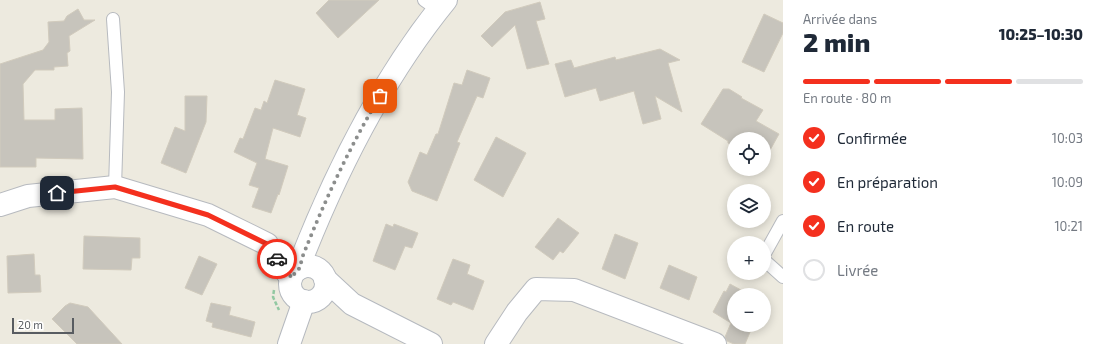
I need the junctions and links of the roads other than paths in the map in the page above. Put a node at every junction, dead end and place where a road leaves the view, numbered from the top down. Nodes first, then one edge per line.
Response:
1 (436, 3) edge
2 (113, 19) dead end
3 (115, 187) junction
4 (0, 205) edge
5 (783, 221) edge
6 (771, 242) edge
7 (267, 244) joint
8 (771, 266) edge
9 (303, 272) junction
10 (783, 277) edge
11 (304, 301) junction
12 (289, 344) edge
13 (431, 344) edge
14 (496, 344) edge
15 (715, 344) edge

1 - 9 street
2 - 3 lane
3 - 4 street
3 - 7 street
5 - 6 lane
7 - 9 lane
8 - 10 lane
9 - 11 street
9 - 11 street
9 - 13 street
11 - 12 street
14 - 15 street

